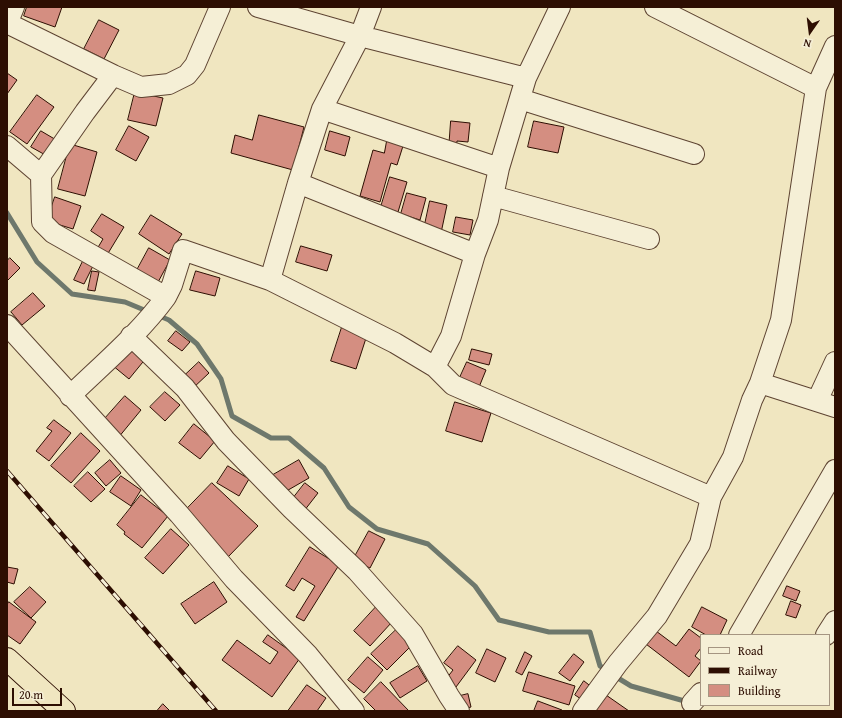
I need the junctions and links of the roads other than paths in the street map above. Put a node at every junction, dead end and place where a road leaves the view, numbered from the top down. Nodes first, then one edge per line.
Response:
1 (220, 7) edge
2 (258, 7) edge
3 (371, 7) edge
4 (560, 7) edge
5 (655, 7) edge
6 (9, 19) edge
7 (360, 36) junction
8 (835, 46) edge
9 (113, 75) junction
10 (526, 78) junction
11 (816, 88) junction
12 (520, 99) junction
13 (322, 109) junction
14 (7, 146) edge
15 (694, 154) dead end
16 (499, 168) junction
17 (41, 175) junction
18 (298, 183) junction
19 (493, 196) junction
20 (649, 239) dead end
21 (475, 254) junction
22 (270, 280) junction
23 (160, 306) junction
24 (7, 325) edge
25 (131, 336) junction
26 (835, 362) edge
27 (435, 367) junction
28 (760, 382) junction
29 (70, 396) junction
30 (826, 404) edge
31 (835, 470) edge
32 (711, 497) junction
33 (835, 621) edge
34 (741, 634) edge
35 (827, 634) edge
36 (7, 659) edge
37 (64, 711) edge
38 (354, 711) edge
39 (459, 711) edge
40 (583, 711) edge

1 - 9 street
2 - 7 street
3 - 7 street
4 - 10 street
5 - 11 street
6 - 9 street
7 - 10 street
7 - 13 street
8 - 11 street
9 - 17 street
10 - 12 street
11 - 28 street
12 - 15 street
12 - 16 street
13 - 16 street
13 - 18 street
14 - 17 street
16 - 19 street
17 - 23 street
18 - 21 street
18 - 22 street
19 - 20 street
19 - 21 street
21 - 27 street
22 - 23 street
22 - 27 street
23 - 25 street
24 - 29 street
25 - 29 street
25 - 39 street
26 - 30 street
27 - 32 street
28 - 30 street
28 - 32 street
29 - 38 street
31 - 34 street
32 - 40 street
33 - 35 street
36 - 37 highway

